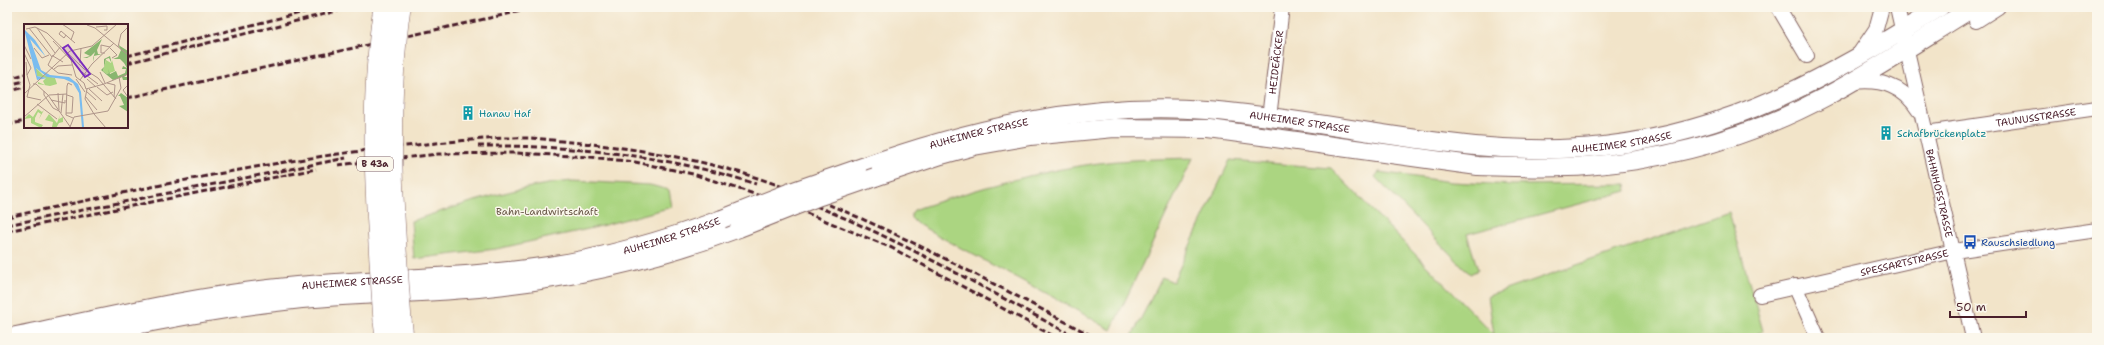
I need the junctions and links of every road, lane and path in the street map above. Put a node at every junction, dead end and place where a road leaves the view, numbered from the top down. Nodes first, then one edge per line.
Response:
1 (384, 7) edge
2 (400, 7) edge
3 (1282, 7) edge
4 (1778, 7) edge
5 (1882, 7) edge
6 (1897, 7) edge
7 (1940, 7) edge
8 (1998, 7) edge
9 (1975, 14) edge
10 (1902, 30) junction
11 (1906, 49) junction
12 (1807, 56) dead end
13 (1847, 64) junction
14 (1851, 82) junction
15 (2097, 108) edge
16 (1922, 115) junction
17 (1269, 118) junction
18 (1926, 133) junction
19 (2097, 230) edge
20 (1954, 251) junction
21 (1794, 286) junction
22 (1760, 295) dead end
23 (393, 329) edge
24 (7, 338) edge
25 (71, 338) edge
26 (1818, 338) edge
27 (1973, 338) edge

1 - 23 highway, B 43a, bridge
2 - 23 highway, B 43a, bridge
3 - 17 street, HEIDEÄCKER
4 - 12 street
5 - 13 street
6 - 10 street, BAHNHOFSTRASSE
7 - 10 main road, AUHEIMER STRASSE
8 - 9 street
9 - 11 main road, AUHEIMER STRASSE
10 - 11 street, BAHNHOFSTRASSE
10 - 13 main road, AUHEIMER STRASSE
11 - 14 main road, AUHEIMER STRASSE
11 - 16 street, BAHNHOFSTRASSE
13 - 17 main road, AUHEIMER STRASSE
14 - 16 street
14 - 25 main road, AUHEIMER STRASSE, bridge
15 - 18 street, TAUNUSSTRASSE
16 - 18 street, BAHNHOFSTRASSE
17 - 24 main road, AUHEIMER STRASSE, bridge
18 - 20 street, BAHNHOFSTRASSE
19 - 20 street, SPESSARTSTRASSE
20 - 21 street, SPESSARTSTRASSE
20 - 27 street, BAHNHOFSTRASSE
21 - 22 street, SPESSARTSTRASSE
21 - 26 street

